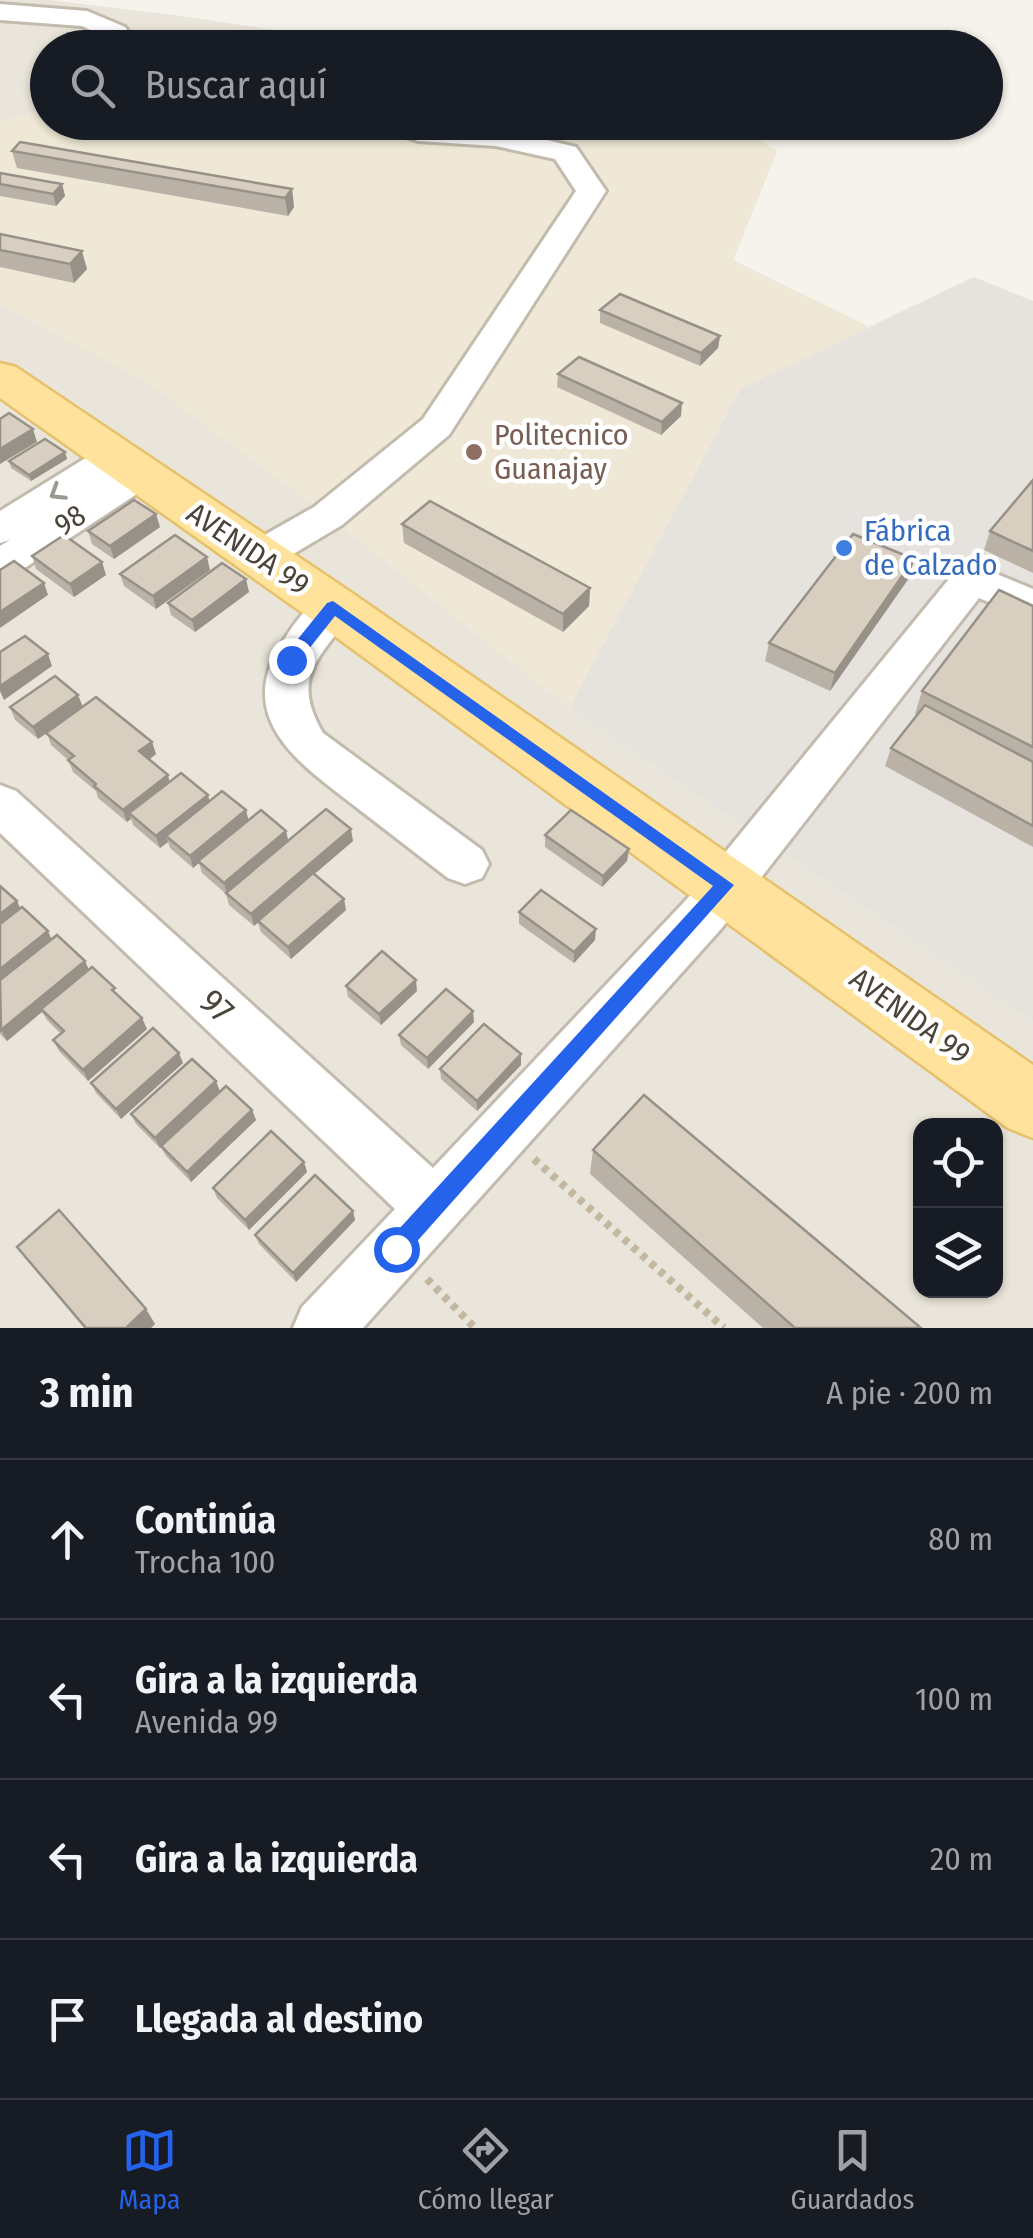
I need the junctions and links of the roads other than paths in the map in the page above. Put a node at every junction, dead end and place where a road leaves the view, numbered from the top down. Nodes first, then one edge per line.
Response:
1 (0, 12) edge
2 (111, 30) edge
3 (505, 140) edge
4 (0, 377) edge
5 (127, 466) junction
6 (0, 529) edge
7 (259, 556) junction
8 (0, 565) edge
9 (1033, 606) edge
10 (333, 607) junction
11 (0, 804) edge
12 (465, 864) dead end
13 (725, 885) junction
14 (1033, 1105) edge
15 (434, 1208) junction
16 (324, 1328) edge

1 - 2 street
3 - 7 street
4 - 5 main road, AVENIDA 99
5 -> 6 street, 98
5 - 7 main road, AVENIDA 99
5 - 8 street, 98
7 - 10 main road, AVENIDA 99
9 - 13 street
10 - 12 street
10 - 13 main road, AVENIDA 99
11 - 15 street, 97
13 - 14 main road, AVENIDA 99
13 - 15 street
15 - 16 street

